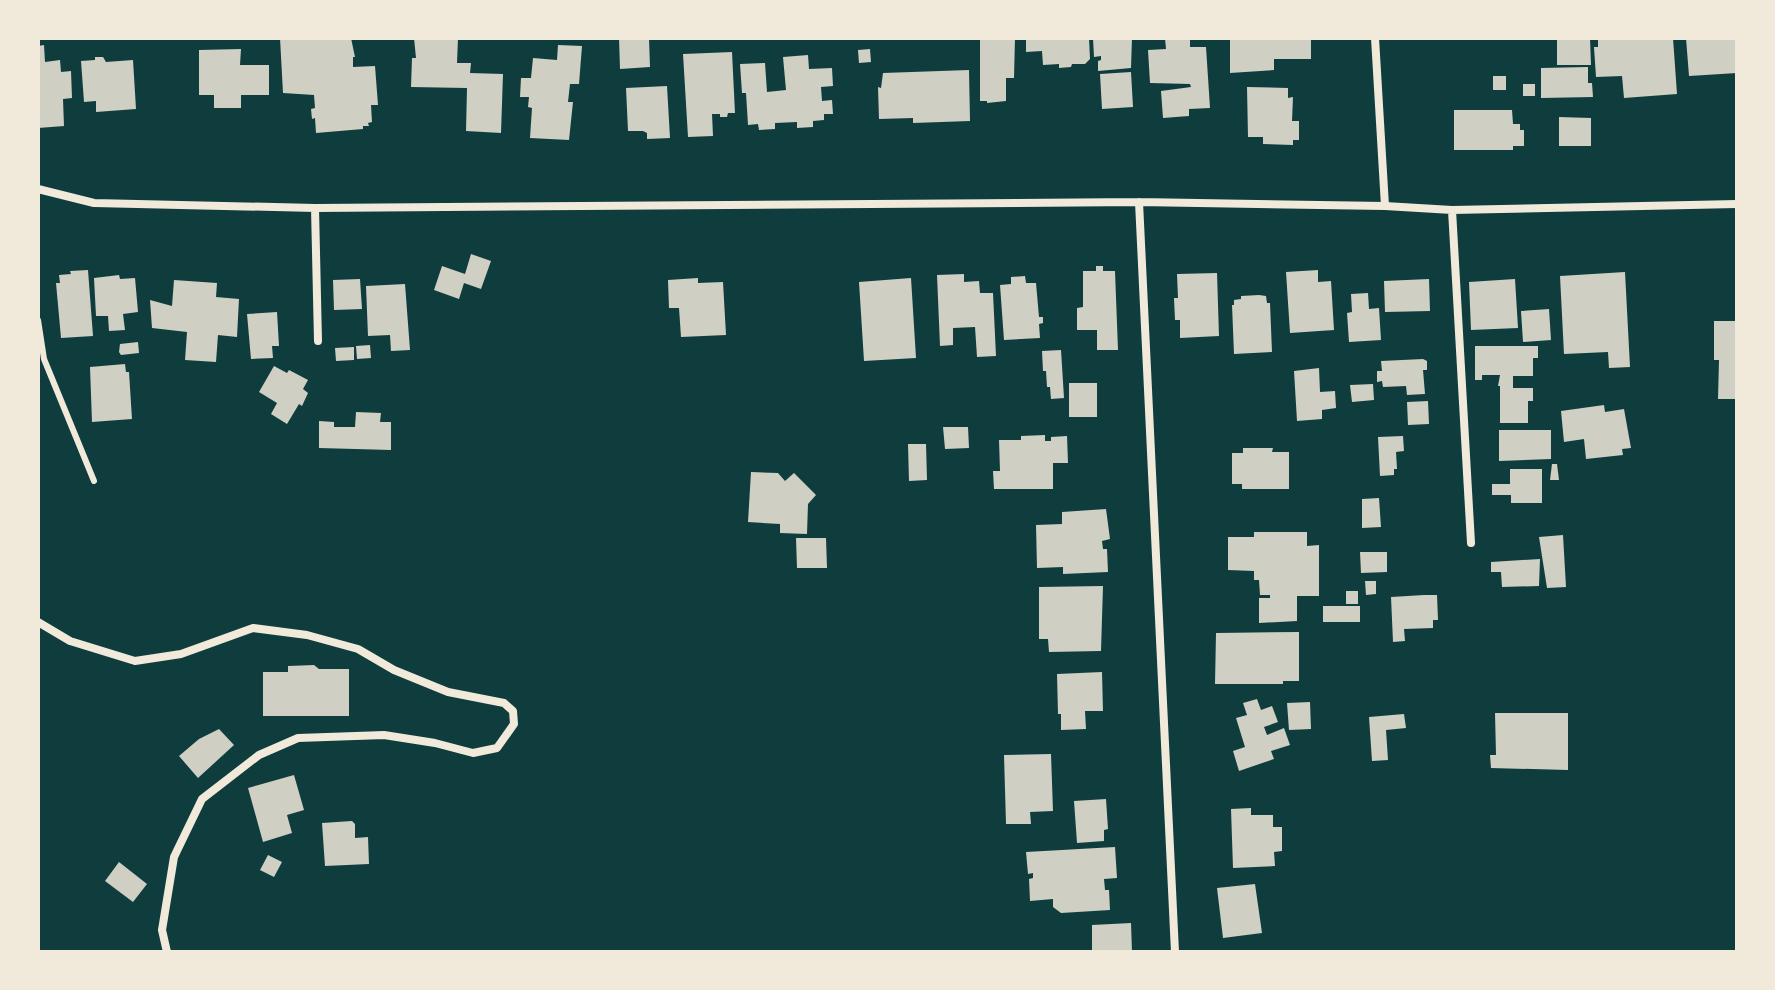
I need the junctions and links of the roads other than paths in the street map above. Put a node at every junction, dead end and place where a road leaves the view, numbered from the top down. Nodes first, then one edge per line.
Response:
1 (1375, 38) edge
2 (38, 189) edge
3 (1139, 202) junction
4 (1737, 204) edge
5 (1385, 206) junction
6 (315, 208) junction
7 (1452, 210) junction
8 (38, 320) edge
9 (318, 341) dead end
10 (94, 481) dead end
11 (1471, 543) dead end
12 (38, 622) edge
13 (167, 952) edge
14 (1175, 952) edge

1 - 5 street
2 - 6 street
3 - 5 street
3 - 6 street
3 - 14 street
4 - 7 street
5 - 7 street
6 - 9 street
7 - 11 street
8 - 10 lane
12 - 13 street

